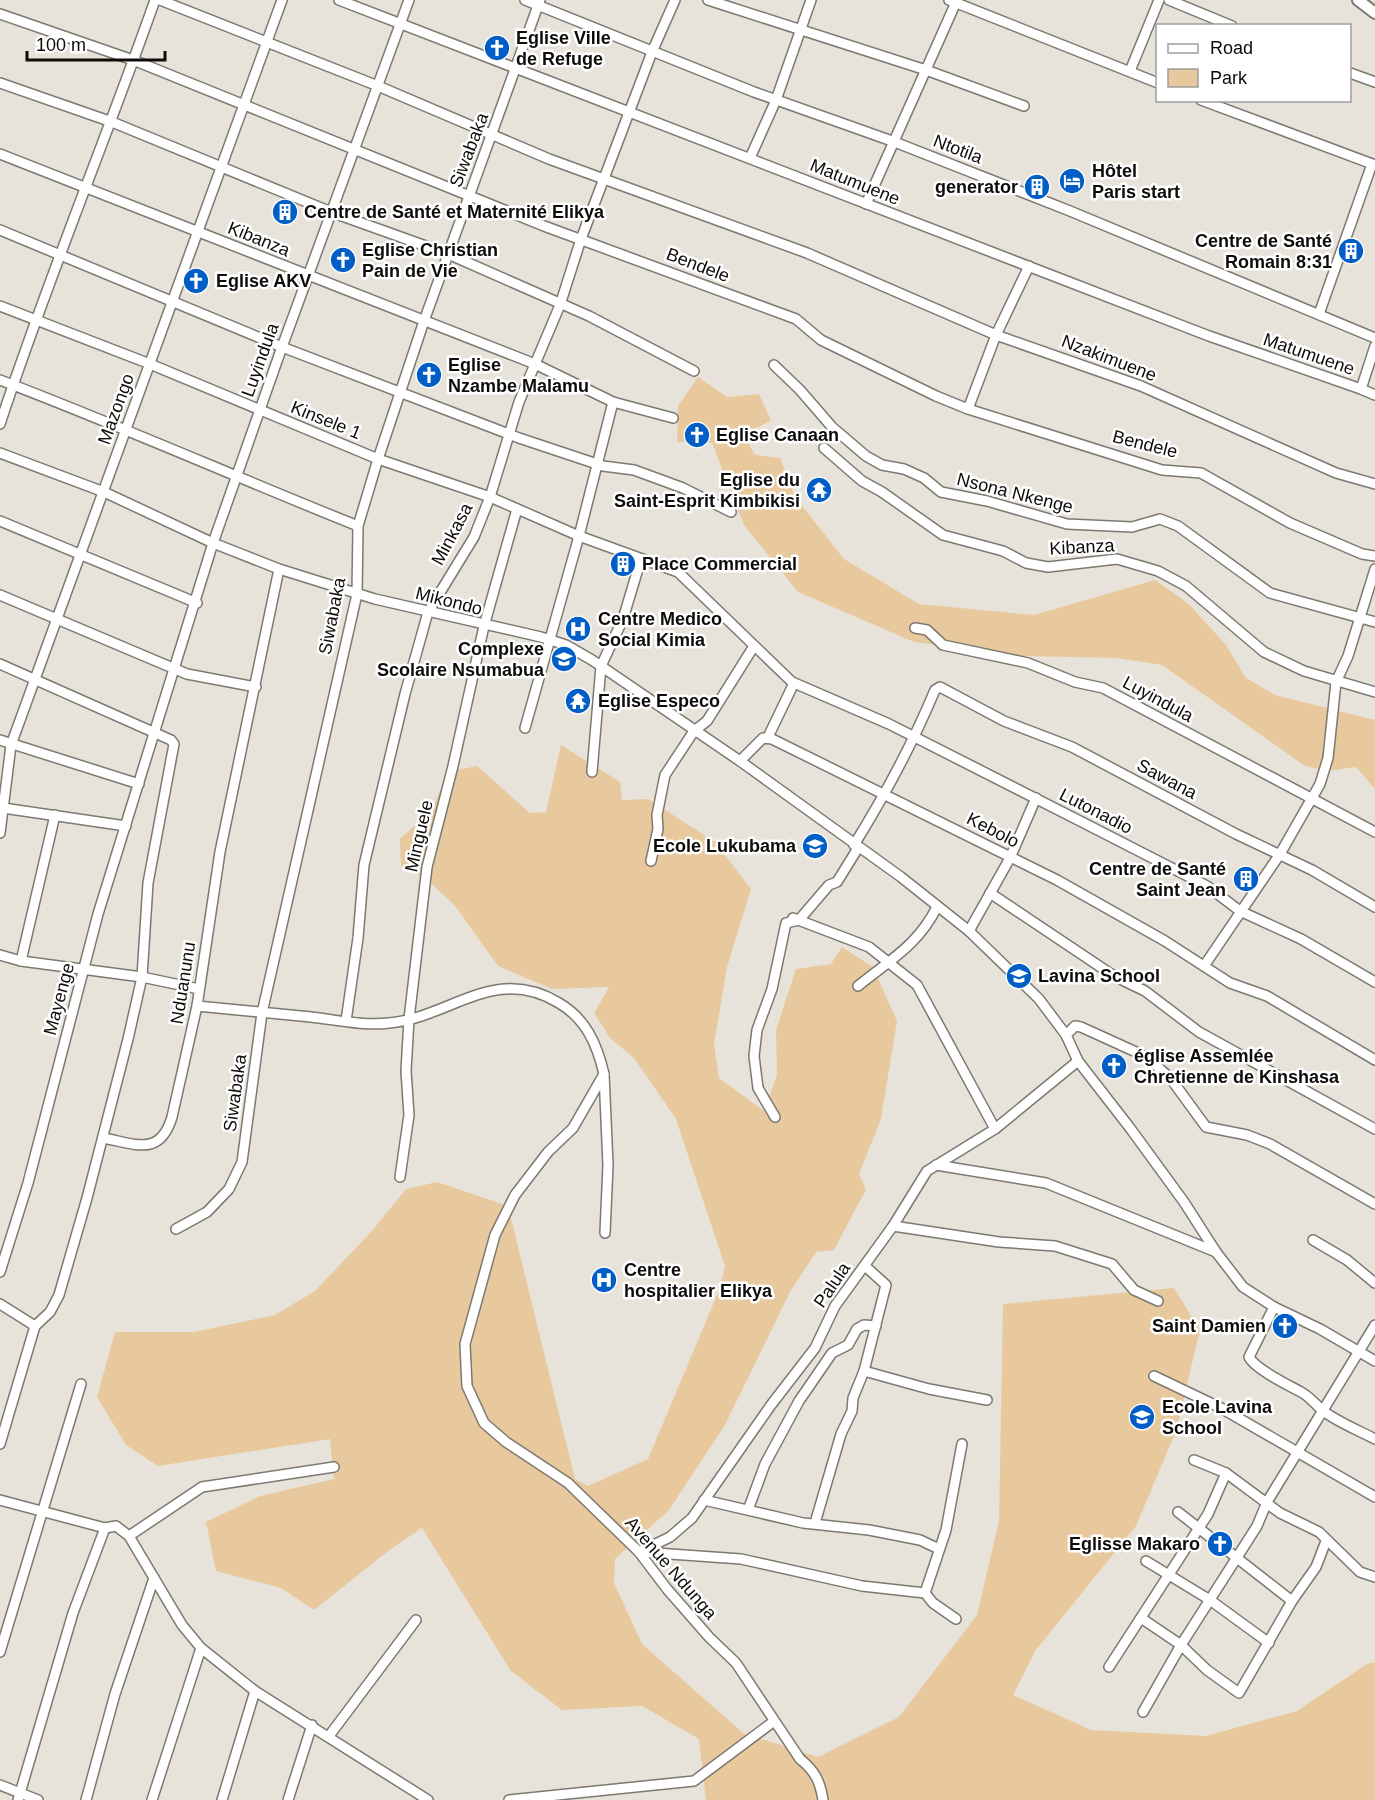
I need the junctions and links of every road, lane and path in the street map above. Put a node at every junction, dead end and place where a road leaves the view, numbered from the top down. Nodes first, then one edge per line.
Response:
1 (155, 0) edge
2 (160, 0) edge
3 (282, 0) edge
4 (339, 0) edge
5 (409, 0) edge
6 (525, 0) edge
7 (675, 0) edge
8 (708, 0) edge
9 (811, 0) edge
10 (1159, 0) edge
11 (1168, 0) edge
12 (1358, 0) edge
13 (954, 1) edge
14 (539, 2) edge
15 (0, 14) edge
16 (1375, 14) edge
17 (400, 23) junction
18 (1227, 24) edge
19 (800, 30) junction
20 (267, 42) junction
21 (652, 52) junction
22 (133, 60) junction
23 (517, 68) junction
24 (926, 70) junction
25 (1130, 71) junction
26 (1351, 73) edge
27 (1156, 81) edge
28 (1375, 82) edge
29 (0, 83) edge
30 (378, 86) junction
31 (776, 100) junction
32 (1206, 102) edge
33 (243, 106) junction
34 (1024, 106) dead end
35 (629, 113) junction
36 (112, 122) junction
37 (493, 134) junction
38 (892, 141) junction
39 (355, 150) junction
40 (0, 154) edge
41 (750, 158) junction
42 (1374, 164) edge
43 (222, 168) junction
44 (606, 178) junction
45 (85, 189) junction
46 (470, 195) junction
47 (866, 204) junction
48 (331, 212) junction
49 (0, 230) edge
50 (200, 232) junction
51 (581, 239) junction
52 (448, 254) junction
53 (59, 255) junction
54 (1029, 266) junction
55 (308, 277) junction
56 (174, 300) junction
57 (560, 305) junction
58 (0, 306) edge
59 (1319, 314) junction
60 (38, 319) junction
61 (424, 321) junction
62 (996, 335) junction
63 (1375, 338) edge
64 (1375, 346) edge
65 (282, 347) junction
66 (150, 364) junction
67 (534, 364) junction
68 (774, 365) dead end
69 (694, 371) dead end
70 (0, 380) edge
71 (13, 385) junction
72 (1361, 389) junction
73 (400, 392) junction
74 (1375, 395) edge
75 (613, 402) junction
76 (968, 409) junction
77 (259, 411) junction
78 (673, 418) dead end
79 (0, 424) edge
80 (126, 428) junction
81 (509, 434) junction
82 (824, 448) dead end
83 (0, 453) edge
84 (378, 459) junction
85 (598, 464) junction
86 (236, 477) junction
87 (1375, 484) edge
88 (104, 492) junction
89 (490, 497) junction
90 (518, 509) junction
91 (731, 512) dead end
92 (0, 521) edge
93 (358, 526) junction
94 (579, 536) junction
95 (213, 543) junction
96 (81, 555) junction
97 (1375, 556) edge
98 (641, 559) junction
99 (279, 569) junction
100 (1375, 569) edge
101 (357, 594) junction
102 (0, 595) edge
103 (197, 603) junction
104 (428, 612) junction
105 (59, 618) junction
106 (1359, 618) junction
107 (1375, 622) edge
108 (484, 626) junction
109 (915, 627) dead end
110 (550, 640) junction
111 (754, 646) junction
112 (0, 664) edge
113 (601, 666) junction
114 (176, 670) junction
115 (37, 680) junction
116 (1336, 682) junction
117 (794, 683) junction
118 (256, 687) junction
119 (1375, 692) edge
120 (525, 728) dead end
121 (694, 730) junction
122 (155, 735) junction
123 (768, 737) junction
124 (915, 737) junction
125 (0, 740) edge
126 (11, 746) junction
127 (740, 761) junction
128 (592, 772) dead end
129 (139, 784) junction
130 (885, 795) junction
131 (1036, 798) junction
132 (1312, 798) junction
133 (3, 808) junction
134 (55, 815) junction
135 (126, 826) junction
136 (1375, 832) edge
137 (0, 833) edge
138 (856, 847) junction
139 (1280, 854) junction
140 (1011, 858) junction
141 (651, 861) dead end
142 (990, 893) junction
143 (937, 907) junction
144 (1375, 907) edge
145 (1240, 911) junction
146 (795, 918) junction
147 (969, 931) junction
148 (0, 955) edge
149 (21, 961) junction
150 (888, 962) junction
151 (1204, 966) junction
152 (85, 968) junction
153 (141, 977) junction
154 (1375, 982) edge
155 (858, 986) dead end
156 (199, 988) junction
157 (197, 1006) junction
158 (262, 1013) junction
159 (409, 1018) junction
160 (346, 1021) junction
161 (1066, 1035) junction
162 (1375, 1060) edge
163 (1078, 1061) junction
164 (604, 1074) junction
165 (775, 1117) dead end
166 (995, 1129) junction
167 (1375, 1129) edge
168 (103, 1138) junction
169 (936, 1165) junction
170 (400, 1178) dead end
171 (1375, 1204) edge
172 (893, 1226) junction
173 (176, 1230) dead end
174 (605, 1233) dead end
175 (1313, 1240) dead end
176 (1216, 1252) junction
177 (865, 1266) junction
178 (0, 1272) edge
179 (1375, 1283) edge
180 (1158, 1301) dead end
181 (0, 1304) edge
182 (1274, 1307) junction
183 (1375, 1325) edge
184 (35, 1326) junction
185 (876, 1326) junction
186 (1359, 1352) junction
187 (1375, 1361) edge
188 (864, 1371) junction
189 (1154, 1376) dead end
190 (81, 1384) dead end
191 (987, 1400) dead end
192 (1323, 1410) junction
193 (1375, 1439) edge
194 (0, 1444) edge
195 (962, 1444) dead end
196 (1298, 1452) junction
197 (1194, 1460) dead end
198 (334, 1467) dead end
199 (1226, 1473) junction
200 (1375, 1497) edge
201 (0, 1500) edge
202 (704, 1500) junction
203 (1267, 1502) junction
204 (42, 1509) junction
205 (748, 1510) junction
206 (1178, 1512) dead end
207 (815, 1523) junction
208 (105, 1528) junction
209 (1198, 1528) junction
210 (129, 1536) junction
211 (1326, 1541) junction
212 (939, 1549) junction
213 (639, 1552) junction
214 (1237, 1558) junction
215 (1146, 1561) dead end
216 (1169, 1574) junction
217 (1375, 1577) edge
218 (154, 1578) junction
219 (925, 1593) junction
220 (1210, 1600) junction
221 (1292, 1600) junction
222 (1141, 1618) junction
223 (956, 1619) dead end
224 (416, 1620) dead end
225 (1269, 1643) junction
226 (1181, 1645) junction
227 (201, 1648) junction
228 (0, 1652) edge
229 (1109, 1667) dead end
230 (255, 1691) junction
231 (1143, 1712) dead end
232 (773, 1722) junction
233 (312, 1725) junction
234 (329, 1736) junction
235 (0, 1785) edge
236 (19, 1797) edge
237 (38, 1800) edge
238 (86, 1800) edge
239 (152, 1800) edge
240 (222, 1800) edge
241 (288, 1800) edge
242 (428, 1800) edge
243 (509, 1800) edge
244 (823, 1800) edge

1 - 22 street
2 - 20 street
3 - 20 street, Mazongo
4 - 17 street, Matumuene
5 - 17 street, Luyindula
6 - 14 street, Ntotila
7 - 21 street, Minkasa
8 - 19 street
9 - 19 street
10 - 25 street
11 - 18 street
12 - 16 street
13 - 24 street
13 - 25 street
14 - 21 street, Ntotila
14 - 23 street, Siwabaka
15 - 22 street, Bendele
17 - 23 street, Matumuene
17 - 30 street, Luyindula
19 - 24 street
19 - 31 street
20 - 30 street, Nzakimuene
20 - 33 street, Mazongo
21 - 31 street, Ntotila
21 - 35 street, Minkasa
22 - 33 street, Bendele
22 - 36 street
23 - 35 street, Matumuene
23 - 37 street, Siwabaka
24 - 34 street
24 - 38 street
25 - 27 street
26 - 28 street
29 - 36 street
30 - 37 street, Nzakimuene
30 - 39 street, Luyindula
31 - 38 street, Ntotila
31 - 41 street
32 - 42 street
33 - 39 street, Bendele
33 - 43 street, Mazongo
35 - 41 street, Matumuene
35 - 44 street, Minkasa
36 - 43 street
36 - 45 street
37 - 44 street, Nzakimuene
37 - 46 street, Siwabaka
38 - 47 street
38 - 59 street, Ntotila
39 - 46 street, Bendele
39 - 48 street, Luyindula
40 - 45 street, Kibanza
41 - 47 street, Matumuene
42 - 59 street
43 - 48 street
43 - 50 street, Mazongo
44 - 51 street, Minkasa
44 - 62 street, Nzakimuene
45 - 50 street, Kibanza
45 - 53 street
46 - 51 street, Bendele
46 - 52 street, Siwabaka
47 - 54 street, Matumuene
48 - 52 street
48 - 55 street, Luyindula
49 - 53 street
50 - 55 street, Kibanza
50 - 56 street, Mazongo
51 - 57 street, Minkasa
51 - 76 street, Bendele
52 - 57 street
52 - 61 street, Siwabaka
53 - 56 street
53 - 60 street
54 - 62 street
54 - 72 street, Matumuene
55 - 61 street, Kibanza
55 - 65 street, Luyindula
56 - 65 street
56 - 66 street, Mazongo
57 - 67 street, Minkasa
57 - 69 street
58 - 60 street, Kinsele 1
59 - 63 street, Ntotila
60 - 66 street, Kinsele 1
60 - 71 street
61 - 67 street, Kibanza
61 - 73 street, Siwabaka
62 - 76 street
62 - 87 street, Nzakimuene
64 - 72 street
65 - 73 street
65 - 77 street, Luyindula
66 - 77 street, Kinsele 1
66 - 80 street, Mazongo
67 - 75 street, Kibanza
67 - 81 street, Minkasa
68 - 106 street, Nsona Nkenge
70 - 71 street
71 - 79 street
71 - 80 street
72 - 74 street, Matumuene
73 - 81 street
73 - 84 street, Siwabaka
75 - 78 street, Kibanza
75 - 85 street
76 - 97 street, Bendele
77 - 84 street, Kinsele 1
77 - 86 street, Luyindula
80 - 86 street
80 - 88 street, Mazongo
81 - 85 street
81 - 89 street, Minkasa
82 - 116 street, Kibanza
83 - 88 street, Mikondo
84 - 89 street, Kinsele 1
84 - 93 street, Siwabaka
85 - 91 street
85 - 94 street
86 - 93 street
86 - 95 street, Luyindula
88 - 95 street, Mikondo
88 - 96 street, Mazongo
89 - 90 street, Kinsele 1
89 - 104 street, Minkasa
90 - 94 street, Kinsele 1
90 - 108 street, Minguele
92 - 96 street
93 - 101 street, Siwabaka
94 - 98 street, Kinsele 1
94 - 110 street
95 - 99 street, Mikondo
95 - 103 street, Luyindula
96 - 103 street
96 - 105 street, Mazongo
98 - 111 street, Kinsele 1
98 - 113 street
99 - 101 street, Mikondo
99 - 118 street, Nduanunu
100 - 106 street
101 - 104 street, Mikondo
101 - 158 street, Siwabaka
102 - 105 street
103 - 114 street, Luyindula
104 - 108 street, Mikondo
104 - 160 street, Minkasa
105 - 114 street
105 - 115 street, Mazongo
106 - 107 street, Nsona Nkenge
106 - 116 street
108 - 110 street, Mikondo
108 - 159 street, Minguele
109 - 132 street, Luyindula
110 - 113 street, Mikondo
110 - 120 street
111 - 117 street, Lutonadio
111 - 121 street
112 - 115 street
113 - 121 street, Mikondo
113 - 128 street
114 - 118 street
114 - 122 street, Luyindula
115 - 122 street
115 - 126 street, Mazongo
116 - 119 street, Kibanza
116 - 132 street
117 - 123 street
117 - 124 street, Lutonadio
118 - 156 street, Nduanunu
121 - 127 street, Mikondo
121 - 141 street
122 - 129 street, Mayenge
122 - 153 street
123 - 127 street
123 - 130 street, Kebolo
124 - 130 street
124 - 131 street, Lutonadio
124 - 139 street, Sawana
125 - 126 street
126 - 129 street
126 - 133 street, Mazongo
127 - 138 street, Mikondo
129 - 135 street, Mayenge
130 - 138 street
130 - 140 street, Kebolo
131 - 140 street
131 - 145 street, Lutonadio
132 - 136 street, Luyindula
132 - 139 street
133 - 134 street
133 - 137 street, Mazongo
134 - 135 street
134 - 149 street
135 - 152 street, Mayenge
138 - 143 street, Mikondo
138 - 146 street
139 - 144 street, Sawana
139 - 145 street
140 - 142 street
140 - 151 street, Kebolo
142 - 147 street
142 - 167 street
143 - 147 street, Mikondo
143 - 150 street
145 - 151 street
145 - 154 street, Lutonadio
146 - 150 street
146 - 165 street
147 - 161 street, Mikondo
148 - 149 street
149 - 152 street
150 - 155 street
150 - 166 street
151 - 162 street, Kebolo
152 - 153 street
152 - 178 street, Mayenge
153 - 156 street
153 - 168 street
156 - 157 street, Nduanunu
157 - 158 street
157 - 168 street, Nduanunu
158 - 160 street
158 - 173 street, Siwabaka
159 - 160 street
159 - 164 street
159 - 170 street, Minguele
161 - 163 street, Mikondo
161 - 171 street
163 - 166 street, Palula
163 - 176 street, Mikondo
164 - 174 street
164 - 213 street, Avenue Ndunga
166 - 169 street, Palula
168 - 184 street
169 - 172 street, Palula
169 - 176 street
172 - 177 street, Palula
172 - 180 street
175 - 179 street
176 - 182 street, Mikondo
177 - 185 street
177 - 202 street, Palula
181 - 184 street
182 - 186 street, Mikondo
182 - 192 street
183 - 186 street
184 - 194 street
185 - 188 street
185 - 205 street
186 - 187 street, Mikondo
186 - 192 street
188 - 191 street
188 - 207 street
189 - 196 street
190 - 204 street
192 - 193 street
192 - 196 street
195 - 212 street
196 - 200 street
196 - 203 street
197 - 199 street
198 - 210 street
199 - 203 street
199 - 209 street
201 - 204 street
202 - 205 street
202 - 213 street, Palula
203 - 211 street
203 - 214 street
204 - 208 street
204 - 228 street
205 - 207 street
206 - 209 street
207 - 212 street
208 - 210 street
208 - 236 street
209 - 214 street
209 - 216 street
210 - 218 street
211 - 217 street
211 - 221 street
212 - 219 street
213 - 219 street
213 - 232 street, Avenue Ndunga
214 - 220 street
214 - 221 street
215 - 216 street
216 - 220 street
216 - 222 street
218 - 227 street
218 - 238 street
219 - 223 street
220 - 225 street
220 - 226 street
221 - 225 street
222 - 226 street
222 - 229 street
224 - 234 street
225 - 226 street
226 - 231 street
227 - 230 street
227 - 239 street
230 - 233 street
230 - 240 street
232 - 243 street
232 - 244 street, Avenue Ndunga
233 - 234 street
233 - 241 street
234 - 242 street
235 - 236 street
236 - 237 street

